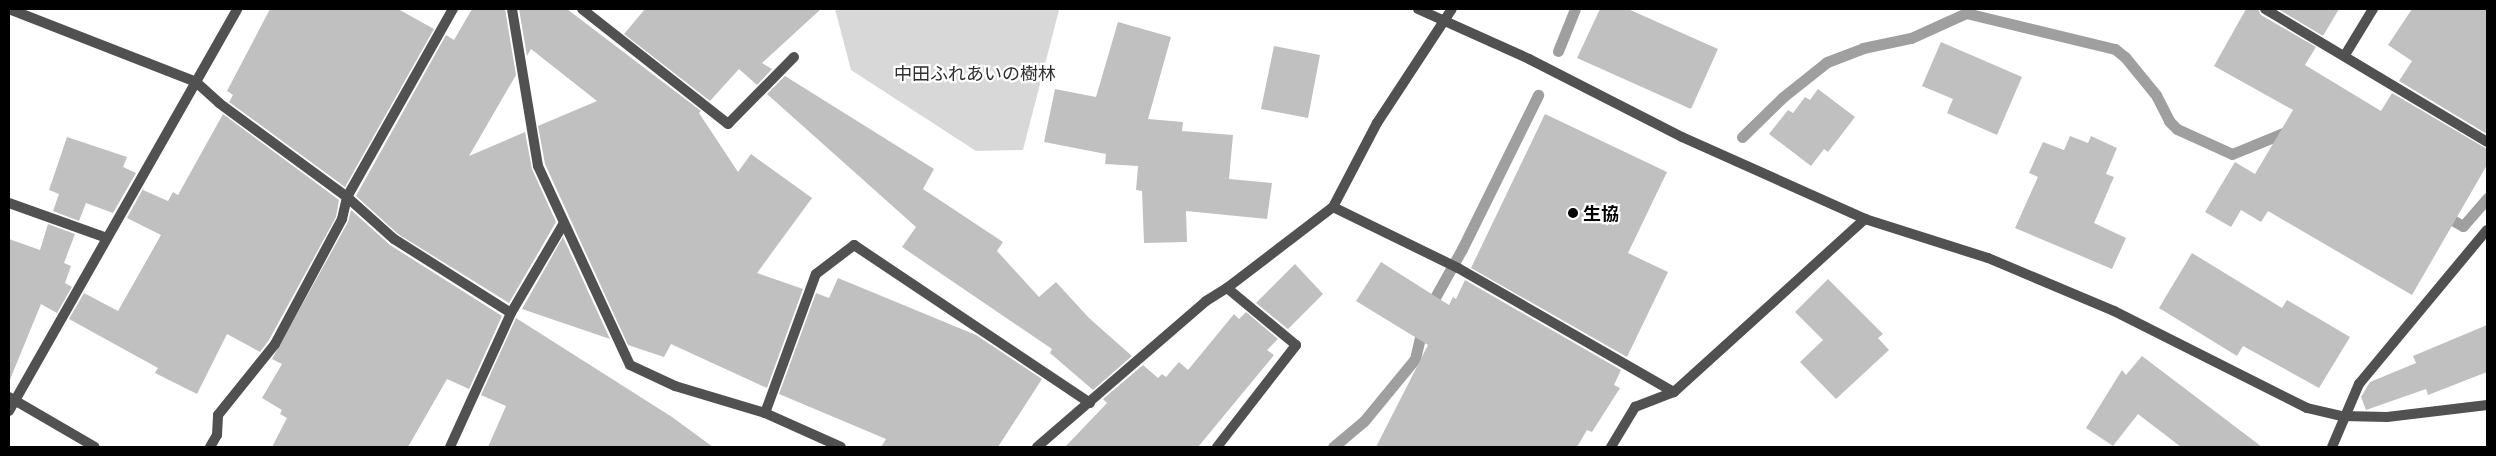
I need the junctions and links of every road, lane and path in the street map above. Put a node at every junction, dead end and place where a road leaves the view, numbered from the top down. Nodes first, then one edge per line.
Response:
1 (9, 9) edge
2 (238, 9) edge
3 (453, 9) edge
4 (512, 9) edge
5 (582, 9) edge
6 (1418, 9) edge
7 (1452, 9) edge
8 (2265, 9) edge
9 (2373, 9) edge
10 (1445, 21) junction
11 (2345, 55) junction
12 (794, 58) dead end
13 (196, 82) junction
14 (2487, 142) edge
15 (347, 197) junction
16 (9, 203) edge
17 (1333, 207) junction
18 (1865, 219) junction
19 (564, 223) junction
20 (2487, 230) edge
21 (107, 238) junction
22 (1227, 288) junction
23 (511, 313) junction
24 (1674, 392) junction
25 (12, 398) edge
26 (1090, 403) junction
27 (2487, 405) edge
28 (9, 411) edge
29 (764, 413) junction
30 (2343, 416) junction
31 (95, 447) edge
32 (210, 447) edge
33 (450, 447) edge
34 (841, 447) edge
35 (1037, 447) edge
36 (1217, 447) edge
37 (1611, 447) edge
38 (2332, 447) edge

1 - 13 street
2 - 13 street
3 - 15 street
4 - 19 street
5 - 12 street
6 - 10 street
7 - 10 street
8 - 11 street
9 - 11 street
10 - 17 street
10 - 18 street
11 - 14 street
13 - 15 street
13 - 21 street
15 - 23 street
15 - 32 street
16 - 21 street
17 - 22 street
17 - 24 street
18 - 24 street
18 - 30 street
19 - 23 street
19 - 29 street
20 - 30 street
21 - 25 street
22 - 26 street
22 - 36 street
23 - 33 street
24 - 37 street
25 - 28 street
25 - 31 street
26 - 29 street
26 - 35 street
27 - 30 street
29 - 34 street
30 - 38 street

